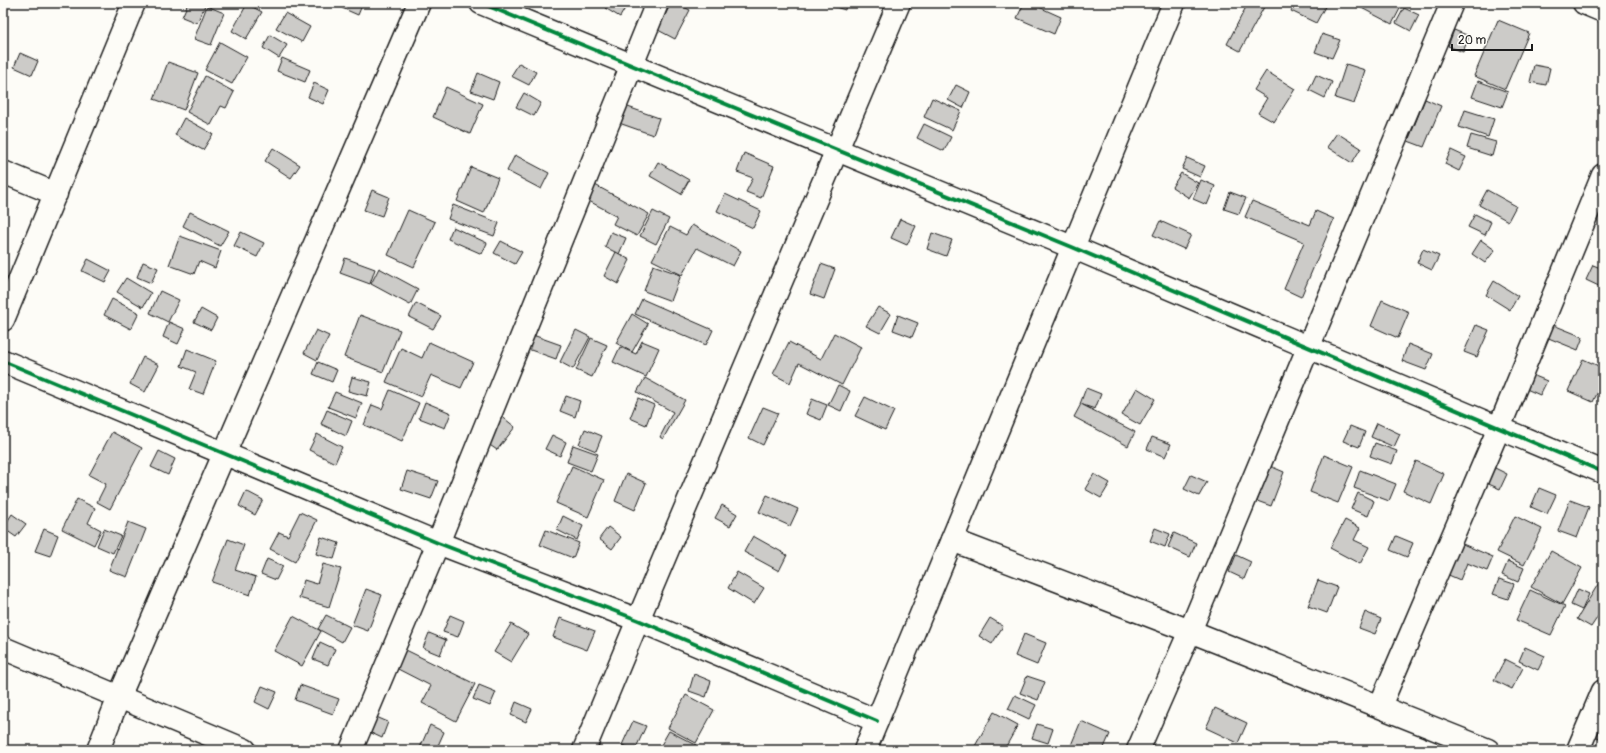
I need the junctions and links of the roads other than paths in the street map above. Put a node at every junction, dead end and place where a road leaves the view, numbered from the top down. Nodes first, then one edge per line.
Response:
1 (134, 3) edge
2 (419, 3) edge
3 (481, 3) edge
4 (656, 3) edge
5 (899, 3) edge
6 (1174, 3) edge
7 (1452, 3) edge
8 (1584, 3) edge
9 (1603, 11) edge
10 (630, 65) junction
11 (836, 150) junction
12 (3, 172) edge
13 (1603, 176) edge
14 (56, 194) junction
15 (1072, 247) junction
16 (3, 320) edge
17 (1308, 347) junction
18 (3, 361) edge
19 (1499, 428) junction
20 (225, 454) junction
21 (1603, 472) edge
22 (952, 540) junction
23 (438, 543) junction
24 (638, 620) junction
25 (1190, 631) junction
26 (3, 648) edge
27 (1603, 691) edge
28 (119, 697) junction
29 (1380, 706) junction
30 (877, 721) junction
31 (98, 750) edge
32 (245, 750) edge
33 (351, 750) edge
34 (584, 750) edge
35 (865, 750) edge
36 (1138, 750) edge
37 (1488, 750) edge
38 (1578, 750) edge

1 - 14 street
2 - 20 street
3 - 10 street
4 - 10 street
5 - 11 street
6 - 15 street
7 - 17 street
8 - 9 street
10 - 11 street
10 - 23 street
11 - 15 street
11 - 24 street
12 - 14 street
13 - 19 street
14 - 16 street
15 - 17 street
15 - 22 street
17 - 19 street
17 - 25 street
18 - 20 street
19 - 21 street
19 - 29 street
20 - 23 street
20 - 28 street
22 - 25 street
22 - 30 street
23 - 24 street
23 - 33 street
24 - 30 street
24 - 34 street
25 - 29 street
25 - 36 street
26 - 28 street
27 - 38 street
28 - 31 street
28 - 32 street
29 - 37 street
30 - 35 street

